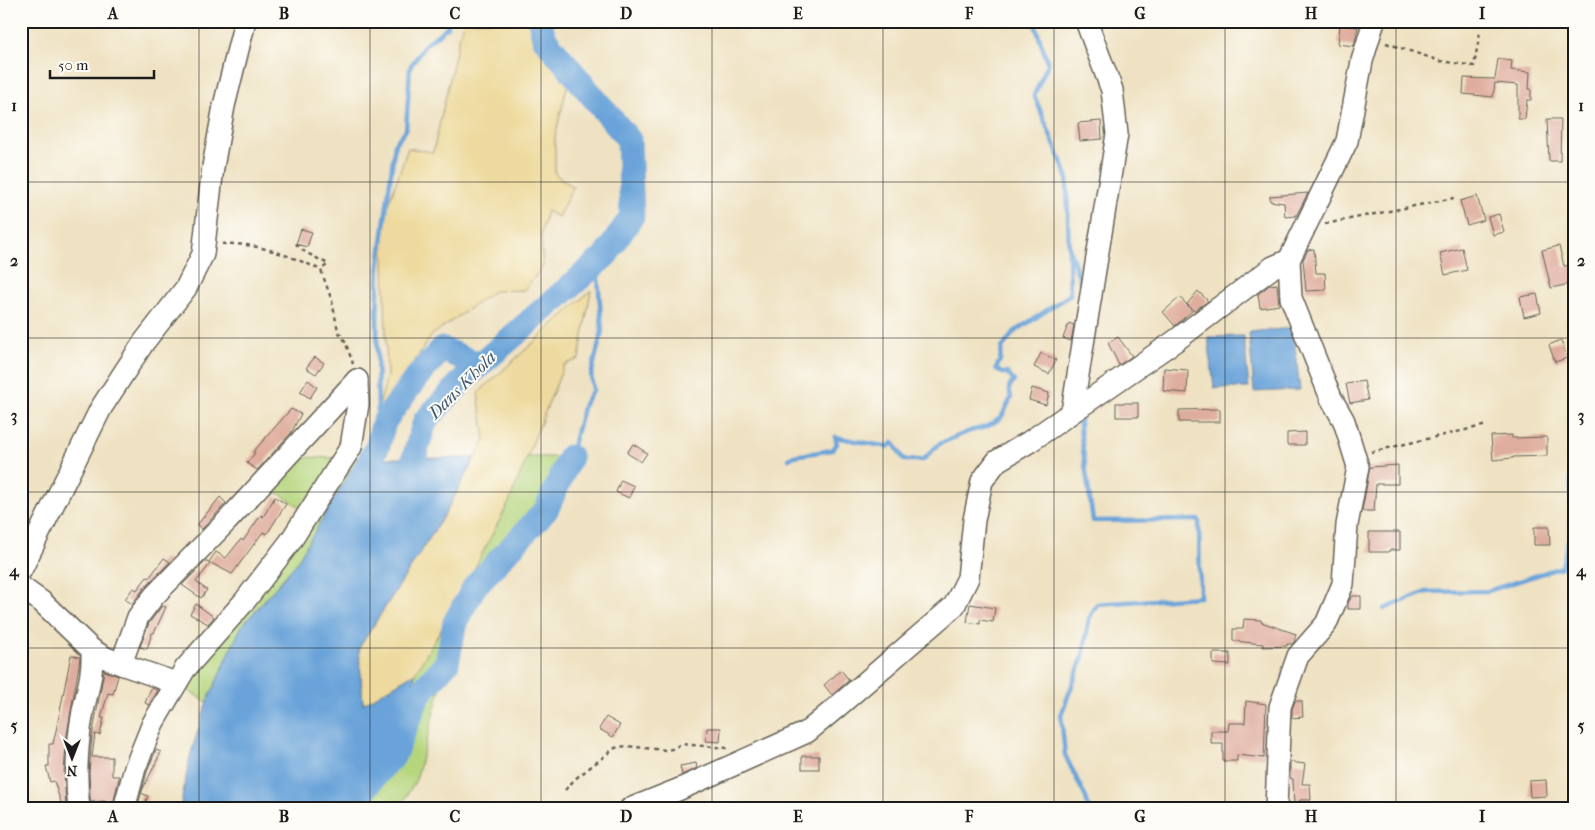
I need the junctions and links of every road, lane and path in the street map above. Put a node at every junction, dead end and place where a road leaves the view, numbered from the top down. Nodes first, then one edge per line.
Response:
1 (245, 21) edge
2 (1086, 21) edge
3 (1573, 21) edge
4 (1574, 26) edge
5 (1372, 29) edge
6 (1480, 32) dead end
7 (1454, 198) dead end
8 (1304, 228) junction
9 (203, 244) junction
10 (296, 244) dead end
11 (1288, 260) junction
12 (321, 270) junction
13 (357, 380) junction
14 (1072, 412) junction
15 (1487, 425) dead end
16 (1355, 455) junction
17 (21, 570) edge
18 (21, 587) edge
19 (92, 650) junction
20 (121, 664) junction
21 (176, 683) junction
22 (735, 750) dead end
23 (565, 790) dead end
24 (80, 809) edge
25 (124, 809) edge
26 (630, 809) edge
27 (1276, 809) edge

1 - 9 street
2 - 14 street
3 - 4 path
5 - 6 path
5 - 8 street
7 - 8 path
8 - 11 street
9 - 12 path
9 - 17 street
10 - 12 path
11 - 14 street
11 - 16 street
12 - 13 path
13 - 20 street
13 - 21 street
14 - 26 street
15 - 16 path
16 - 27 street
18 - 19 street
19 - 20 street
19 - 24 street
20 - 21 street
21 - 25 street
22 - 23 path

